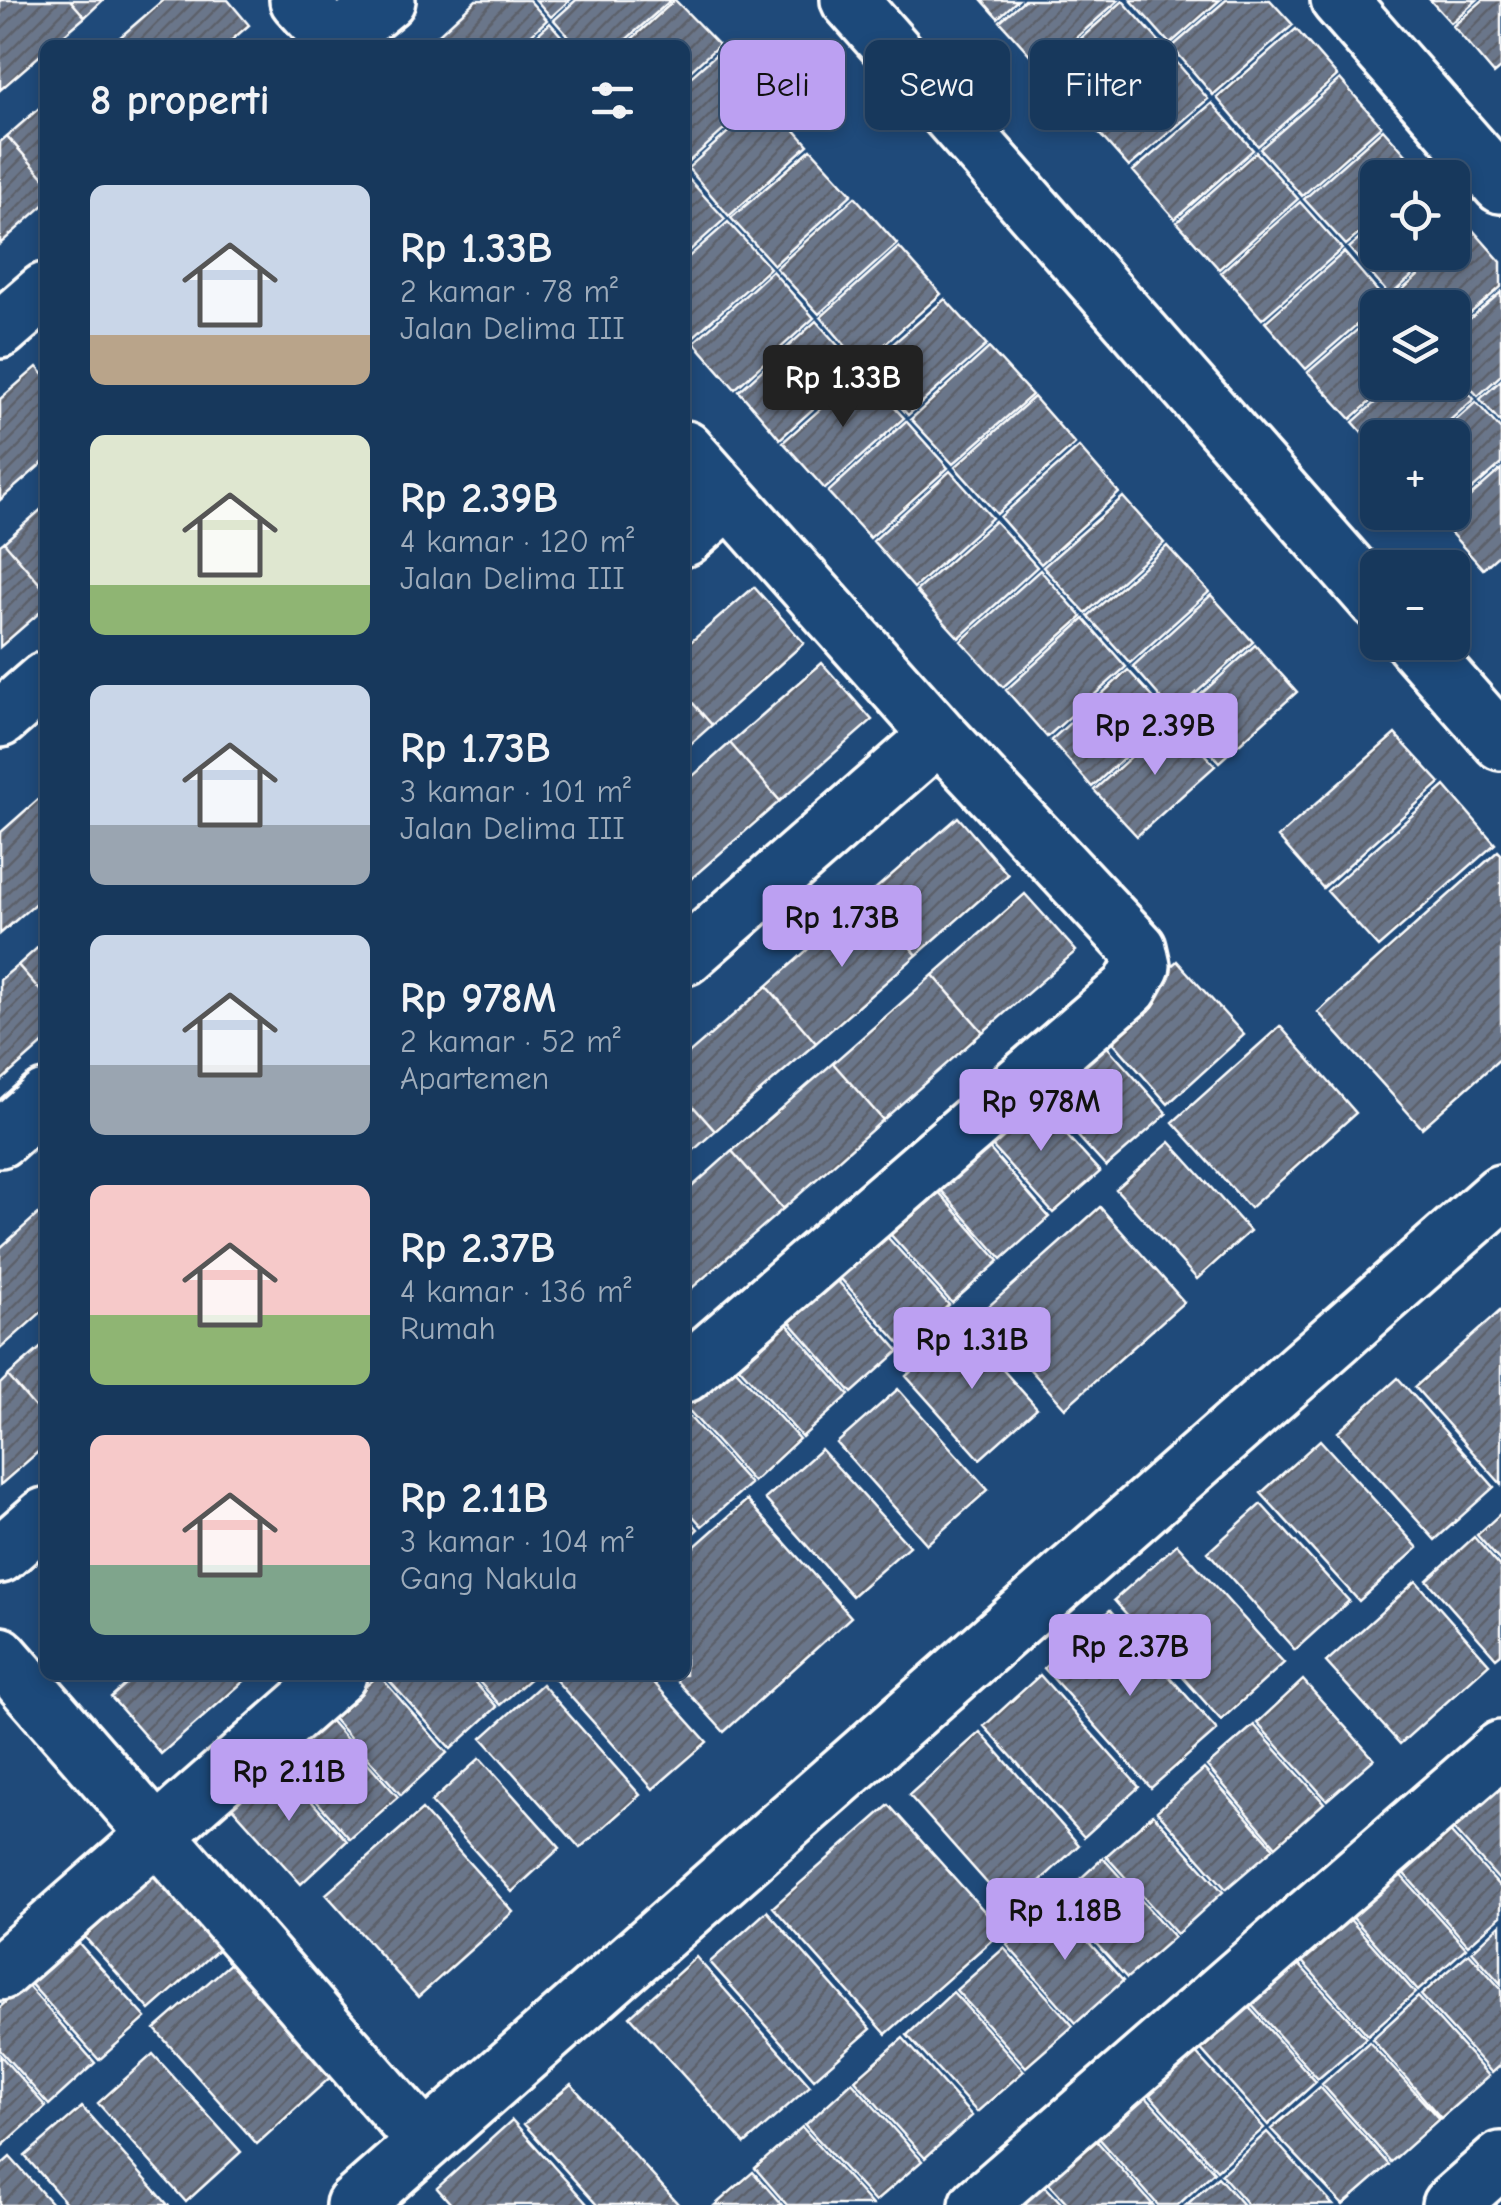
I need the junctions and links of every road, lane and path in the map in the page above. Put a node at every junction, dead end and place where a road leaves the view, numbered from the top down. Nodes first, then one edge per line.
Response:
1 (298, 0) edge
2 (387, 0) edge
3 (849, 0) edge
4 (1339, 0) edge
5 (333, 40) edge
6 (341, 40) edge
7 (1501, 184) edge
8 (40, 295) edge
9 (0, 330) edge
10 (690, 455) edge
11 (729, 499) junction
12 (690, 534) edge
13 (1360, 582) edge
14 (1429, 660) edge
15 (40, 684) edge
16 (0, 720) edge
17 (938, 735) junction
18 (1501, 742) edge
19 (690, 953) edge
20 (40, 1104) edge
21 (0, 1139) edge
22 (1501, 1194) edge
23 (690, 1370) edge
24 (40, 1520) edge
25 (0, 1556) edge
26 (0, 1655) edge
27 (332, 1680) edge
28 (1501, 1749) edge
29 (156, 1832) junction
30 (0, 1972) edge
31 (424, 2142) junction
32 (1501, 2160) edge
33 (354, 2205) edge
34 (978, 2205) edge
35 (1450, 2205) edge

1 - 5 street
2 - 6 street
3 - 13 street
4 - 7 street
8 - 9 street
10 - 11 street
11 - 12 street
11 - 17 street
14 - 18 street
15 - 16 street
17 - 19 street
17 - 23 street
20 - 21 street
22 - 31 street
24 - 25 street
26 - 29 street
27 - 29 street
28 - 34 street
29 - 30 street
29 - 31 street
31 - 33 street
32 - 35 street

